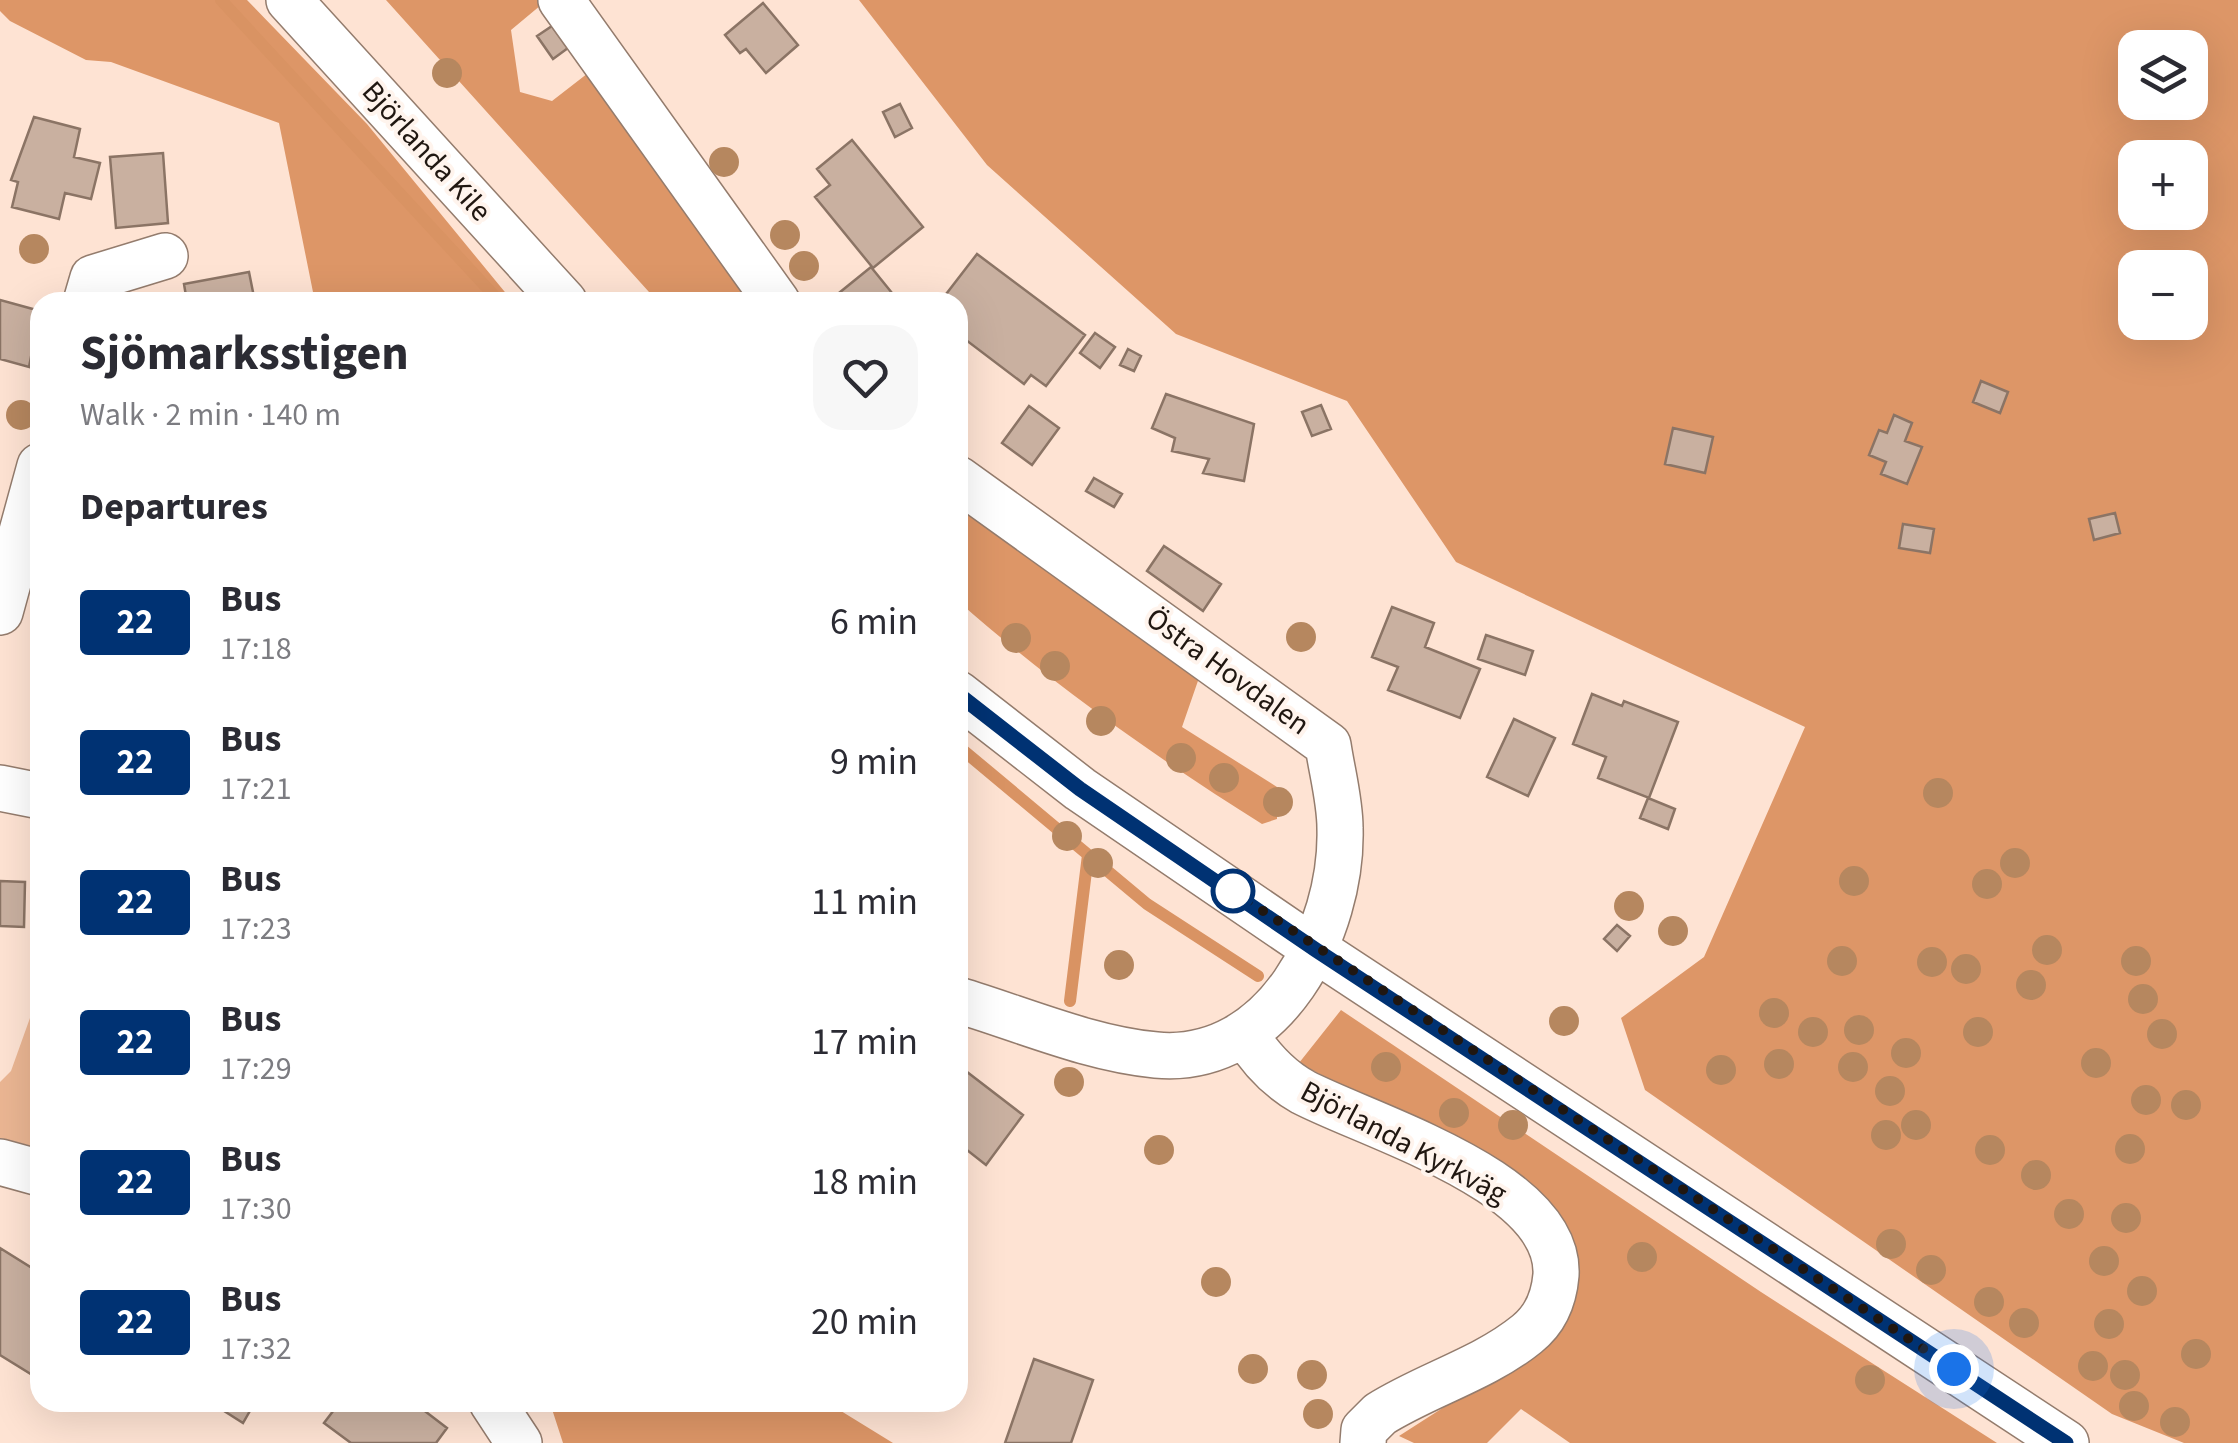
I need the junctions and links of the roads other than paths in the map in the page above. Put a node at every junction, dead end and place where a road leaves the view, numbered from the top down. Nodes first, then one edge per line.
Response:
1 (290, 0) edge
2 (561, 0) edge
3 (165, 256) dead end
4 (88, 292) edge
5 (555, 292) edge
6 (770, 292) edge
7 (968, 486) edge
8 (30, 502) edge
9 (0, 612) edge
10 (968, 702) edge
11 (0, 788) edge
12 (30, 794) edge
13 (1316, 950) junction
14 (968, 1003) edge
15 (1245, 1034) junction
16 (0, 1162) edge
17 (30, 1170) edge
18 (499, 1412) edge
19 (519, 1443) edge
20 (1362, 1443) edge
21 (2066, 1443) edge

1 - 5 street, Björlanda Kile
2 - 6 street
3 - 4 street
7 - 13 street, Östra Hovdalen
8 - 9 street
10 - 13 street
11 - 12 street
13 - 15 street
13 - 21 street
14 - 15 street
15 - 20 street, Björlanda Kyrkväg
16 - 17 street
18 - 19 street

